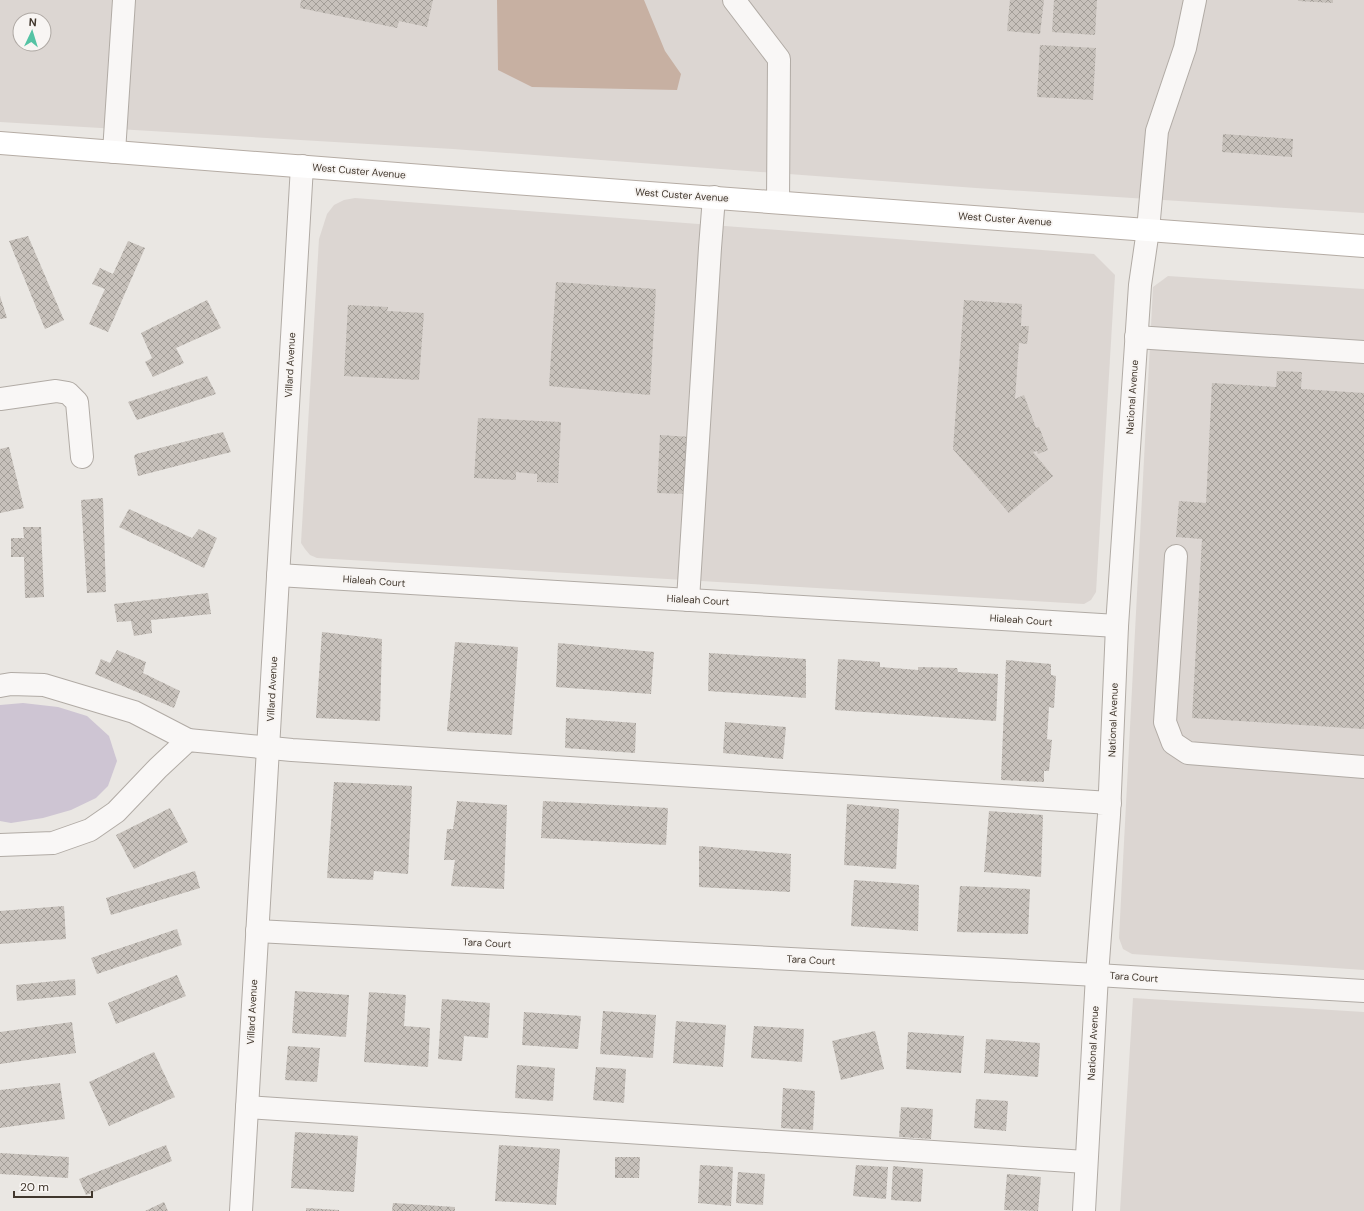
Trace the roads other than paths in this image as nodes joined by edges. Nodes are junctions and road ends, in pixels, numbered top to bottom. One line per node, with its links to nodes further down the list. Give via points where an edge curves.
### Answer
1 (124, 0): 5 (street)
2 (734, 0): 8 (street, via 779,60)
3 (1195, 0): 9 (street, National Avenue, via 1185,48 1157,130)
4 (0, 143): 5 (main road, West Custer Avenue)
5 (114, 152): 6 (main road, West Custer Avenue)
6 (302, 166): 7 (main road, West Custer Avenue); 16 (street, Villard Avenue)
7 (714, 198): 8 (main road, West Custer Avenue); 17 (street)
8 (778, 202): 9 (main road, West Custer Avenue)
9 (1148, 230): 10 (main road, West Custer Avenue); 11 (street, National Avenue)
10 (1364, 246)
11 (1136, 337): 12 (street); 18 (street, National Avenue)
12 (1364, 352)
13 (0, 400): 14 (street, via 56,391 68,393 77,402)
14 (82, 457)
15 (1176, 556): 22 (street, via 1165,722 1173,743 1188,753)
16 (278, 575): 17 (street, Hialeah Court); 21 (street, Villard Avenue)
17 (688, 600): 18 (street, Hialeah Court)
18 (1117, 626): 23 (street, National Avenue)
19 (0, 686): 20 (street, via 44,685 134,712)
20 (188, 740): 21 (street); 24 (street, via 116,812 90,830 53,843)
21 (268, 748): 23 (street); 25 (street, Villard Avenue)
22 (1364, 767)
23 (1110, 803): 26 (street, National Avenue)
24 (0, 845)
25 (257, 931): 26 (street, Tara Court); 28 (street, Villard Avenue)
26 (1097, 975): 27 (street, Tara Court); 29 (street, National Avenue)
27 (1364, 991)
28 (247, 1107): 29 (street); 30 (street, Villard Avenue)
29 (1086, 1162): 31 (street, National Avenue)
30 (241, 1211)
31 (1084, 1211)

